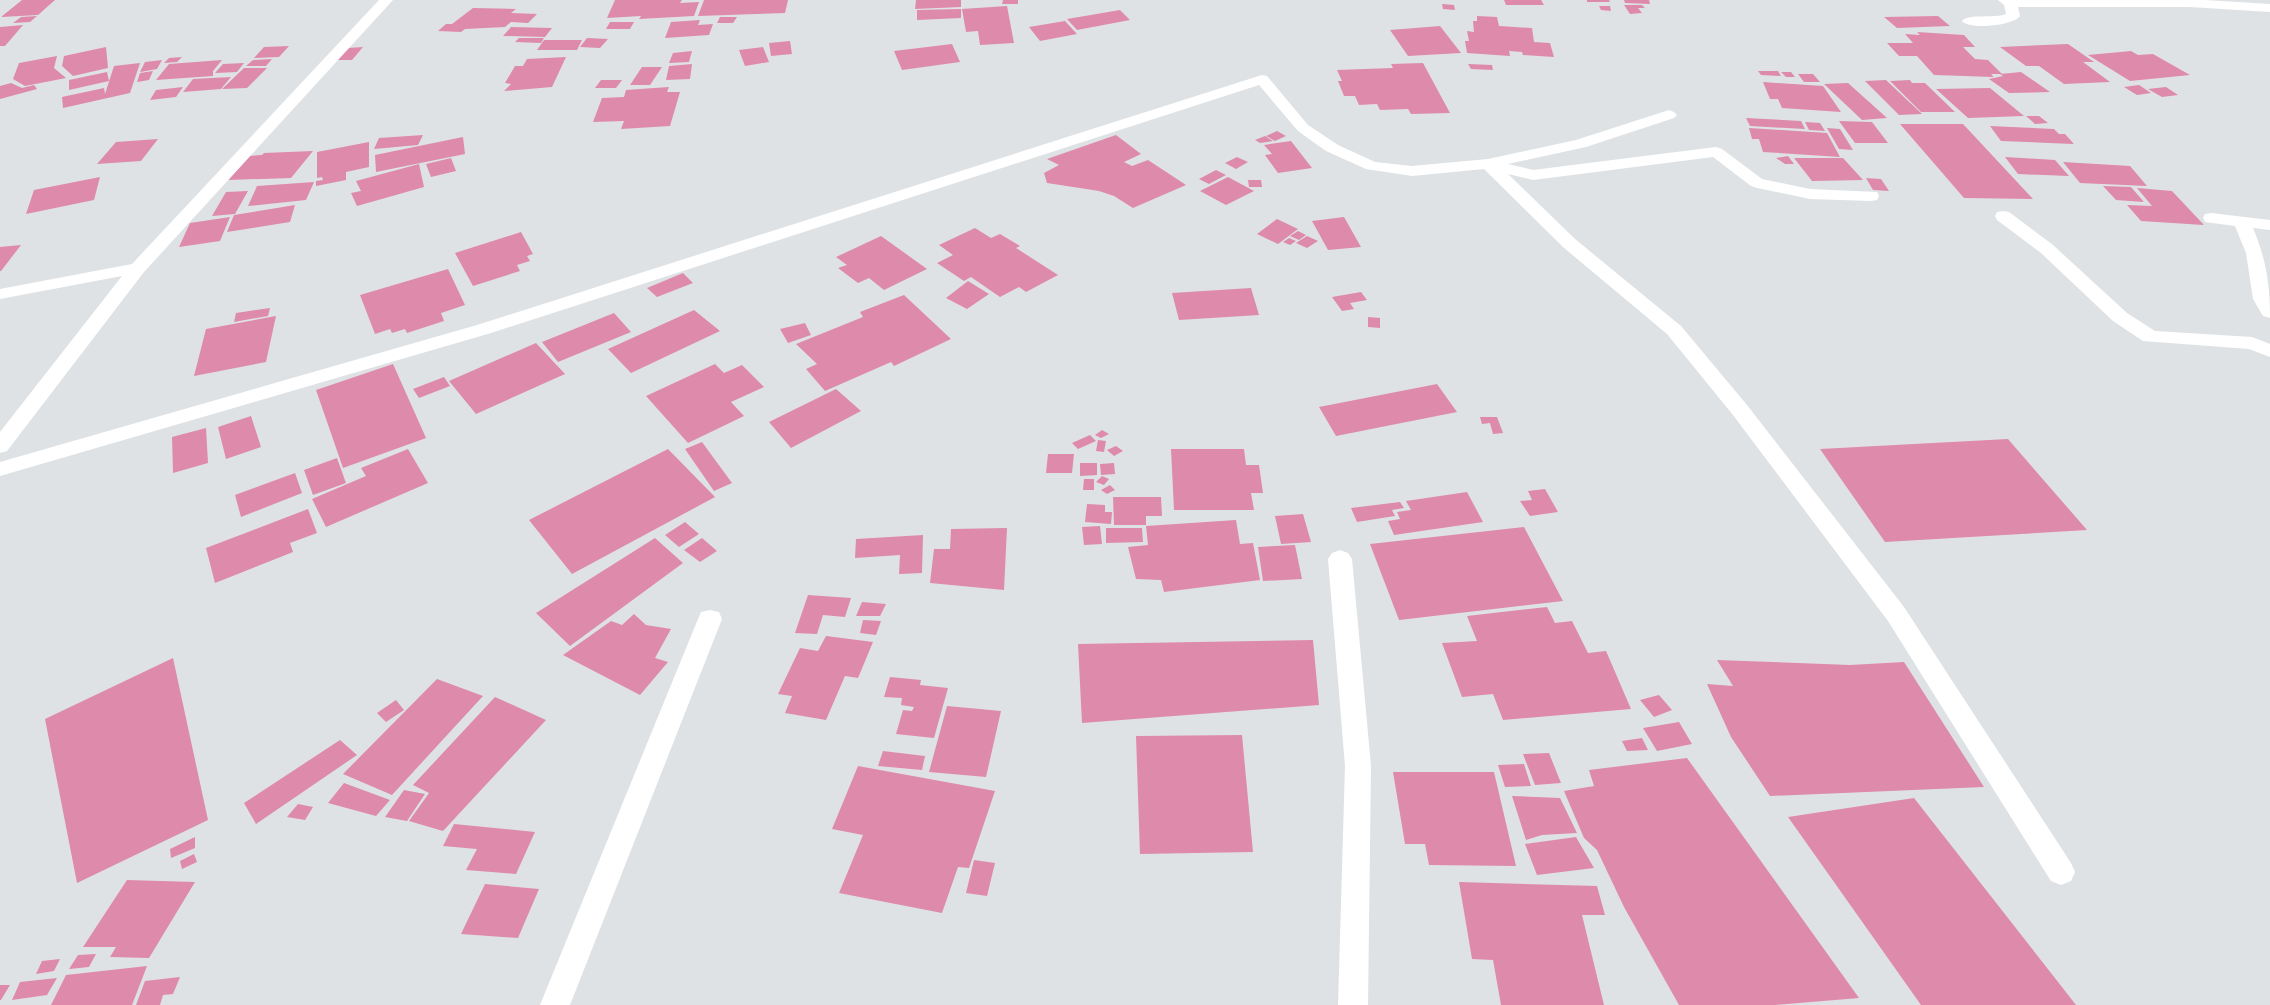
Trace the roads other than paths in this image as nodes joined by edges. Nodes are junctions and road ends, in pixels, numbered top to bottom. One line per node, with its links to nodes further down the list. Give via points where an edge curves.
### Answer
1 (386, 0): 12 (street)
2 (2007, 2): 3 (street, via 2190,3); 4 (street, via 2013,16 2001,21)
3 (2270, 8)
4 (1969, 21)
5 (1669, 116): 6 (street, via 1580,144)
6 (1488, 164): 7 (street, via 1533,175 1716,152 1758,183 1810,194); 17 (street, via 1412,171 1372,166 1332,148 1303,128 1262,79 484,329); 20 (street, via 1568,243 1674,330 1740,410 1896,614)
7 (1871, 196)
8 (2003, 216): 15 (street, via 2047,249 2120,317 2150,338 2252,344)
9 (2212, 218): 10 (street)
10 (2242, 222): 11 (street); 14 (street, via 2254,253 2262,299)
11 (2270, 225)
12 (138, 268): 13 (street); 16 (street)
13 (0, 294)
14 (2270, 312)
15 (2270, 350)
16 (0, 446)
17 (0, 469)
18 (1340, 559): 22 (street, via 1358,766)
19 (710, 619): 21 (street)
20 (2061, 872)
21 (555, 1005)
22 (1353, 1005)

